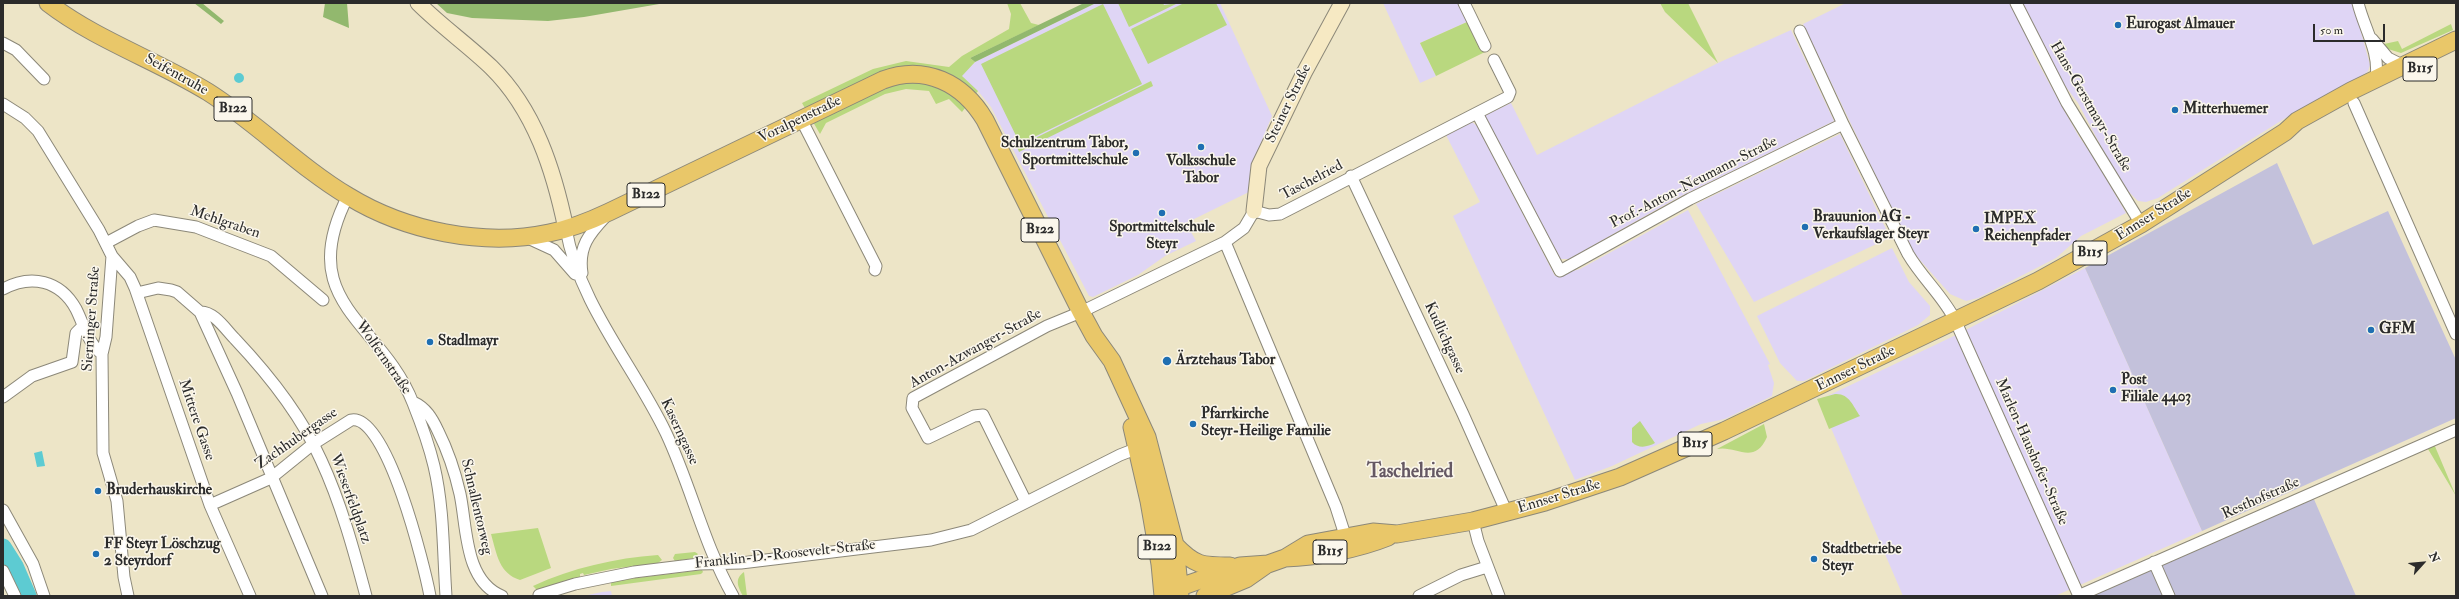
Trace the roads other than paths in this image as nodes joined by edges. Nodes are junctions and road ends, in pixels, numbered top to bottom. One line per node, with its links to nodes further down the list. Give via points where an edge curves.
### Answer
1 (48, 3): 24 (main road, Seifentruhe / B122, via 84,26 208,92)
2 (418, 3): 29 (main road, via 492,68 516,98 549,162)
3 (1342, 3): 25 (main road, Steiner Straße, via 1304,73 1259,166)
4 (1464, 3): 11 (street)
5 (2016, 3): 28 (street, Hans-Gerstmayr-Straße, via 2067,103)
6 (2358, 3): 8 (street)
7 (1800, 31): 21 (street)
8 (2371, 37): 14 (street, via 2388,58); 15 (street)
9 (2456, 40): 14 (main road, Ennser Straße / B115)
10 (3, 43): 16 (street, via 16,50)
11 (1485, 46)
12 (2456, 52): 17 (main road, Ennser Straße / B115)
13 (1494, 60): 19 (street, Taschelried, via 1510,95)
14 (2402, 65): 15 (main road, Ennser Straße / B115)
15 (2376, 78): 22 (main road, Ennser Straße / B115, via 2297,121)
16 (44, 79)
17 (2354, 103): 22 (main road, Ennser Straße / B115, via 2301,129); 43 (street)
18 (5, 108): 32 (street, Sierninger Straße, via 25,118 38,131)
19 (1476, 113): 21 (street, Prof.-Anton-Neumann-Straße, via 1560,271 1690,199); 23 (street, Taschelried)
20 (801, 119): 26 (main road, Voralpenstraße / B122); 34 (street, via 876,266); 40 (main road, Voralpenstraße / B122, via 893,76 927,75 956,86 977,106 985,120)
21 (1843, 124): 41 (street, via 1915,267 1947,304)
22 (2285, 132): 28 (main road, Ennser Straße / B115)
23 (1351, 176): 25 (street, Taschelried, via 1280,214 1269,215); 54 (street, Kudlichgasse)
24 (348, 196): 27 (main road, Seifentruhe / B122); 47 (street, Wolfernstraße, via 336,223 332,240 334,280 360,327 399,375)
25 (1254, 211): 31 (street, via 1244,228)
26 (609, 212): 29 (main road, Voralpenstraße / B122); 35 (street, Kaserngasse, via 582,247)
27 (399, 219): 30 (main road, Voralpenstraße / B122, via 458,234)
28 (2141, 224): 41 (main road, Ennser Straße / B115, via 2061,269)
29 (566, 229): 30 (main road, Voralpenstraße / B122); 35 (street, Kaserngasse, via 574,260)
30 (524, 237): 35 (street, Kaserngasse, via 554,250)
31 (1225, 242): 40 (street); 58 (street, via 1340,516)
32 (106, 243): 33 (street, Sierninger Straße); 38 (street, Mehlgraben, via 154,220 196,227 271,256)
33 (112, 256): 37 (street, Mittere Gasse, via 130,277); 45 (street, Sierninger Straße, via 106,337)
34 (875, 270)
35 (585, 287): 62 (street, Kaserngasse, via 666,433)
36 (3, 289): 42 (street, via 28,280 48,282 70,300)
37 (136, 290): 39 (street, Wieserfeldplatz, via 158,288 177,292); 53 (street, Mittere Gasse)
38 (323, 300)
39 (200, 312): 49 (street, Wieserfeldplatz, via 212,316 262,369 286,399); 51 (street, Wieserfeldplatz, via 237,393)
40 (1082, 312): 44 (main road, B122); 52 (street, Anton-Azwanger-Straße, via 1052,324 926,390 913,398 911,403 928,438 982,414)
41 (1955, 320): 54 (main road, Ennser Straße / B115, via 1724,432 1590,488); 82 (street, Marlen-Haushofer-Straße)
42 (84, 326): 45 (street, via 92,344); 46 (street, via 76,333 72,362 37,373)
43 (2456, 334)
44 (1094, 336): 50 (main road, B122, via 1103,366 1124,407); 59 (main road, B122, via 1112,361 1147,437)
45 (102, 354): 71 (street, Sierninger Straße, via 103,453 117,501)
46 (3, 397)
47 (413, 402): 76 (street, Wolfernstraße, via 434,466 440,508); 77 (street, Schnallentorweg, via 429,414 444,443 460,494 470,554 486,583)
48 (2456, 430): 61 (street, Resthofstraße)
49 (313, 444): 51 (street, Zachhubergasse); 74 (street, Wieserfeldplatz, via 331,482); 75 (street, Zachhubergasse, via 351,420 359,421 368,429 384,452 406,503)
50 (1138, 448): 52 (street, Franklin-D.-Roosevelt-Straße); 67 (main road, B122, via 1160,564)
51 (271, 478): 53 (street, Zachhubergasse); 73 (street, Wieserfeldplatz)
52 (1026, 502): 62 (street, Franklin-D.-Roosevelt-Straße, via 971,530 931,540)
53 (210, 505): 72 (street, Mittere Gasse)
54 (1507, 513): 56 (main road, Ennser Straße / B115)
55 (4, 514): 70 (street, via 33,564)
56 (1473, 521): 57 (main road, Ennser Straße / B115); 65 (street)
57 (1396, 534): 58 (main road, Ennser Straße / B115, via 1373,532); 60 (main road, Ennser Straße / B115, via 1374,543 1307,558)
58 (1345, 535): 60 (main road, Ennser Straße / B115, via 1308,544)
59 (1175, 545): 64 (main road, via 1187,558 1198,564); 67 (main road, B122)
60 (1285, 558): 63 (main road, Ennser Straße / B115)
61 (2154, 562): 82 (street, Resthofstraße); 83 (street)
62 (717, 564): 68 (street, Franklin-D.-Roosevelt-Straße, via 617,575); 78 (street, Kaserngasse)
63 (1268, 564): 64 (main road, Ennser Straße / B115); 79 (main road, Ennser Straße / B115, via 1246,579)
64 (1240, 566): 67 (main road, Ennser Straße / B115)
65 (1487, 567): 80 (street, via 1461,575); 81 (street)
66 (3, 571): 69 (street)
67 (1172, 594)
68 (539, 595)
69 (15, 596)
70 (44, 596)
71 (128, 596)
72 (250, 596)
73 (322, 596)
74 (366, 596)
75 (430, 596)
76 (446, 596)
77 (502, 596)
78 (734, 596)
79 (1205, 596)
80 (1419, 596)
81 (1500, 596)
82 (2078, 596)
83 (2169, 596)

